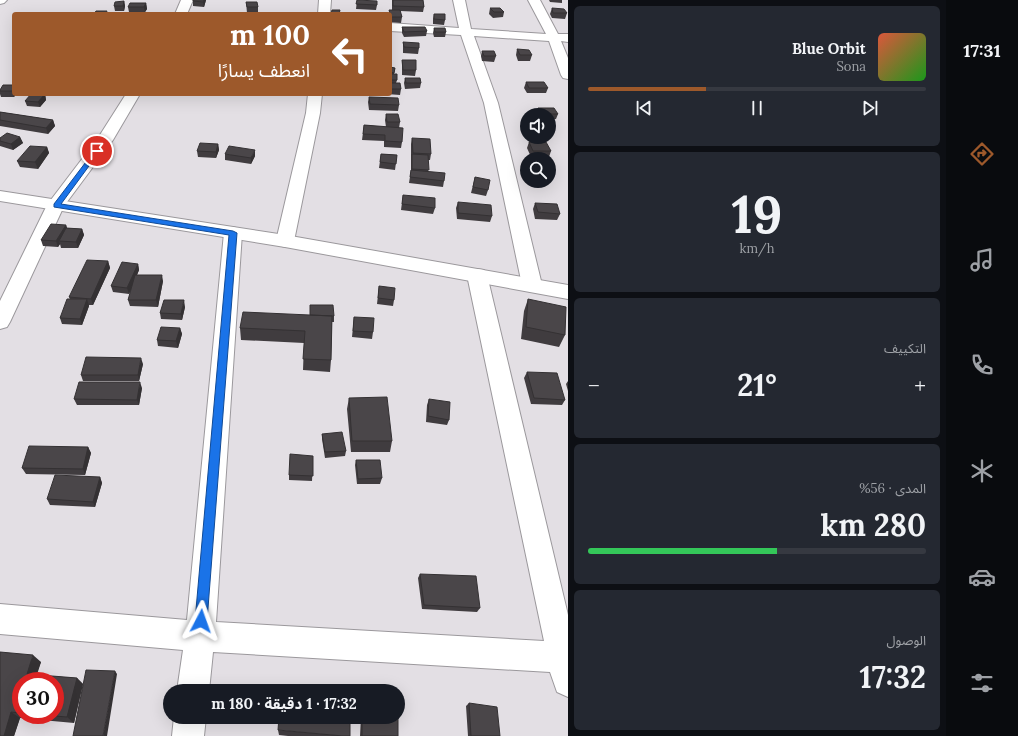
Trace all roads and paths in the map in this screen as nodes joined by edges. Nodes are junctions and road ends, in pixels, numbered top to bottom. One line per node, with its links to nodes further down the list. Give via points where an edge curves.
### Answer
1 (187, 0): 5 (street)
2 (325, 0): 6 (street)
3 (459, 0): 8 (street)
4 (534, 0): 9 (street)
5 (182, 12)
6 (324, 12)
7 (392, 27): 8 (street)
8 (466, 32): 9 (street); 19 (street, via 491,103)
9 (554, 38): 10 (street); 11 (street)
10 (568, 38)
11 (568, 75)
12 (132, 96): 15 (street, via 105,140)
13 (315, 96): 17 (street)
14 (0, 196): 15 (street)
15 (56, 205): 16 (street); 21 (street)
16 (233, 233): 17 (street); 23 (street)
17 (285, 241): 18 (street)
18 (477, 275): 19 (street); 24 (street)
19 (532, 285): 20 (street)
20 (568, 292)
21 (0, 322)
22 (0, 619): 23 (street)
23 (200, 636): 24 (street); 25 (street)
24 (565, 669)
25 (194, 684)
26 (189, 724): 27 (street)
27 (188, 736)

